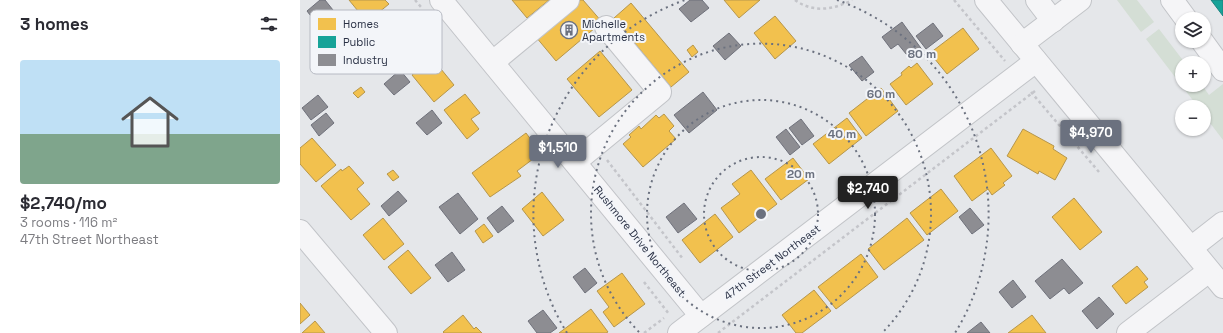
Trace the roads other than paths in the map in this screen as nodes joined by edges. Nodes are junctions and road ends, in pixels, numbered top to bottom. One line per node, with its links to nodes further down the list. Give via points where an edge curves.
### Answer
1 (441, 0): 12 (street, Rushmore Drive Northeast)
2 (568, 0): 12 (street)
3 (986, 0): 11 (street)
4 (1037, 0): 8 (street)
5 (1080, 0): 8 (street, 47th Street Northeast)
6 (1172, 0): 7 (street)
7 (1181, 12)
8 (1053, 21): 11 (street, 47th Street Northeast)
9 (606, 27): 14 (street, via 660,92)
10 (1207, 48): 13 (street)
11 (1029, 52): 17 (street); 19 (street, 47th Street Northeast)
12 (492, 62): 14 (street, Rushmore Drive Northeast)
13 (1223, 70)
14 (575, 162): 19 (street, Rushmore Drive Northeast)
15 (1223, 223): 17 (street)
16 (300, 231): 20 (street)
17 (1191, 248): 18 (street)
18 (1216, 278): 22 (street)
19 (701, 316): 21 (street, 47th Street Northeast)
20 (386, 333)
21 (679, 333)
22 (1128, 333)

